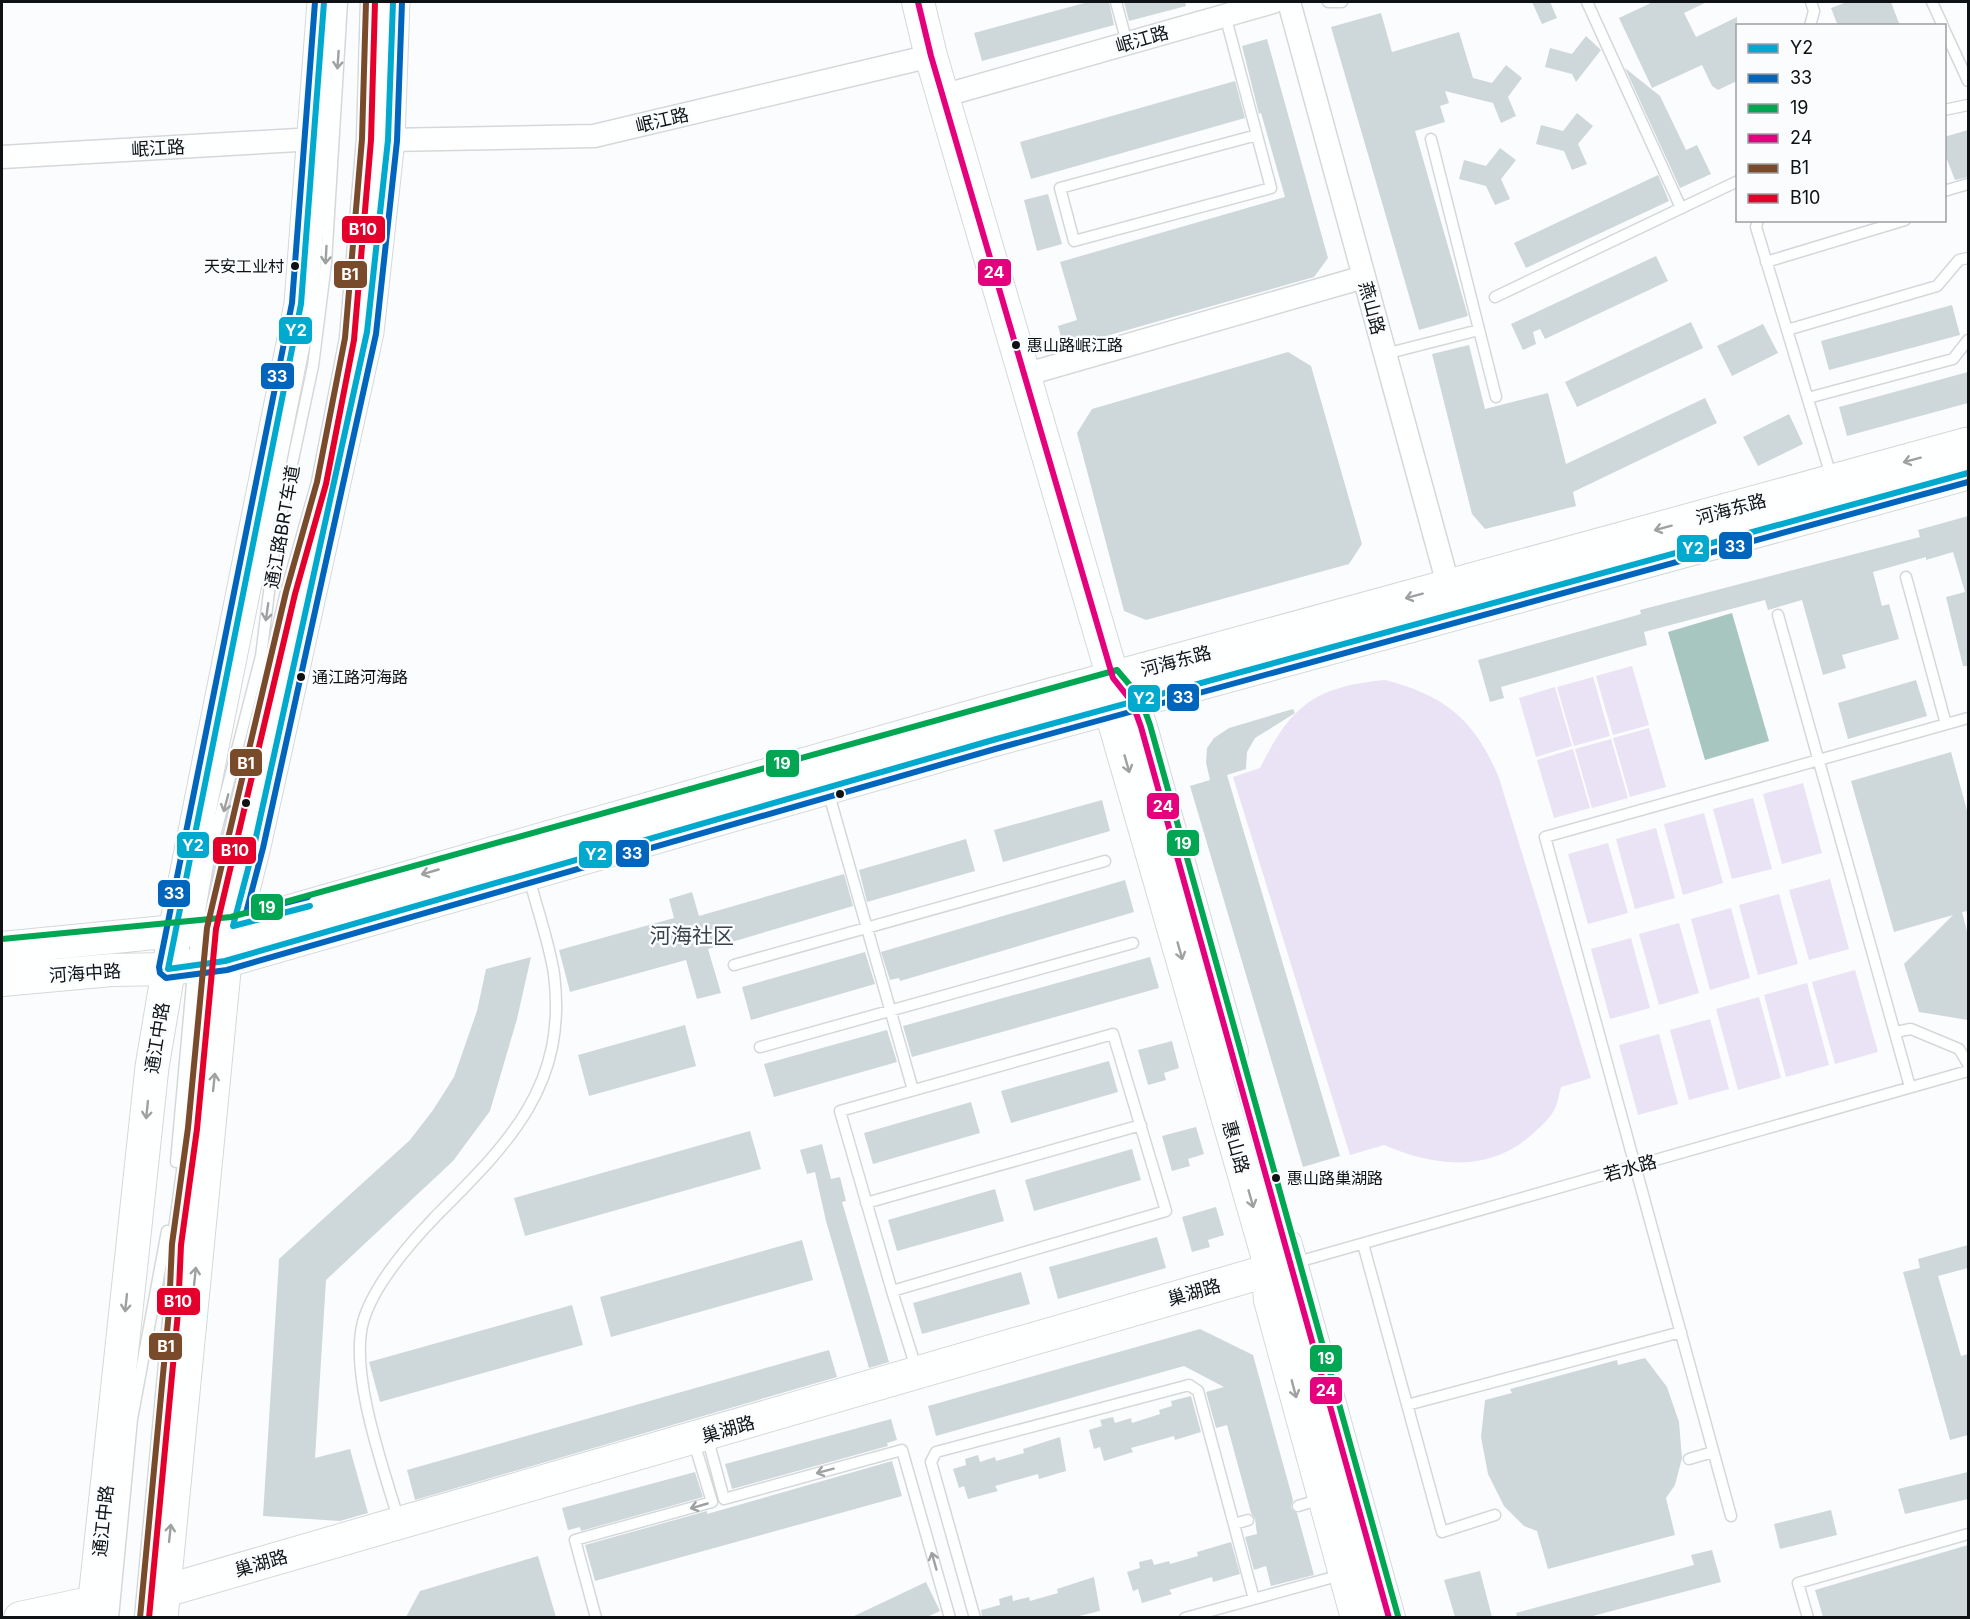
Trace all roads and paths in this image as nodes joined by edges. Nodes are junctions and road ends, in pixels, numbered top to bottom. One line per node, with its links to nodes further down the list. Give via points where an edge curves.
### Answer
1 (324, 2): 27 (main road, 通江中路)
2 (342, 2): 52 (lane, 通江路BRT车道, one-way to 52, via 326,263 313,366)
3 (366, 2): 22 (lane, 通江路BRT车道)
4 (384, 2): 22 (lane)
5 (393, 2): 29 (main road, 通江中路)
6 (918, 2): 20 (street, 惠山路)
7 (1116, 2): 19 (lane)
8 (1273, 2): 15 (street, 岷江路)
9 (1289, 2): 39 (street, 燕山路)
10 (1328, 2): 11 (lane)
11 (1342, 2)
12 (1587, 2): 34 (lane)
13 (1811, 2): 16 (lane, via 1814,11)
14 (1932, 2): 17 (lane)
15 (1225, 15): 19 (street, 岷江路); 26 (lane)
16 (1811, 24)
17 (1943, 24)
18 (1946, 32): 21 (lane)
19 (1128, 43): 23 (street, 岷江路)
20 (931, 56): 23 (street, 惠山路); 29 (street, 岷江路, via 594,136)
21 (1968, 81)
22 (364, 85): 63 (lane, 通江路BRT车道, via 345,338 317,482)
23 (942, 96): 45 (street, 惠山路)
24 (1968, 105): 25 (lane)
25 (1946, 110)
26 (1257, 135): 26 (lane, via 1271,188 1074,241 1060,188)
27 (315, 139): 30 (street, 岷江路); 49 (main road, 通江中路, via 301,304)
28 (1431, 139): 41 (lane)
29 (388, 140): 63 (main road, 通江中路, via 367,332 254,846)
30 (2, 157)
31 (1736, 181): 34 (lane)
32 (1968, 184): 33 (lane)
33 (1946, 190)
34 (1681, 208): 40 (lane)
35 (1757, 222): 38 (lane)
36 (1898, 222): 38 (lane)
37 (1968, 258): 42 (lane, via 1959,260 1937,286)
38 (1766, 262): 42 (lane)
39 (1364, 278): 44 (street, 燕山路); 45 (street)
40 (1496, 297)
41 (1479, 330): 44 (lane); 46 (lane)
42 (1787, 330): 47 (lane)
43 (1968, 340): 47 (lane, via 1953,359)
44 (1385, 354): 54 (street, 燕山路)
45 (1024, 375): 56 (street, 惠山路)
46 (1496, 397)
47 (1808, 398): 51 (lane)
48 (1968, 444): 51 (main road, 河海东路, one-way to 51)
49 (273, 447): 52 (lane); 63 (main road, 通江中路)
50 (1968, 473): 54 (main road, 河海东路)
51 (1833, 481): 54 (main road, 河海东路, one-way to 54)
52 (282, 516): 63 (lane, 通江路BRT车道, one-way to 63, via 261,656 209,860)
53 (1906, 577): 58 (lane)
54 (1452, 600): 56 (main road, 河海东路)
55 (1778, 615): 59 (lane)
56 (1118, 696): 60 (main road, 河海东路); 63 (main road, 河海东路, one-way to 63); 81 (street, 惠山路, via 1268,1255)
57 (1968, 718): 58 (lane)
58 (1946, 724): 59 (lane)
59 (1819, 760): 71 (lane); 78 (lane, via 1545,837)
60 (827, 788): 62 (main road, 河海东路); 64 (lane)
61 (1106, 861): 64 (lane)
62 (528, 874): 67 (main road, 河海东路); 92 (lane, via 554,974 555,1034 540,1092 499,1154 426,1226 386,1275 363,1323 361,1368 369,1419)
63 (203, 928): 66 (street, 河海中路); 67 (main road); 67 (main road, 通江中路)
64 (867, 928): 68 (lane); 70 (lane)
65 (1132, 943): 70 (lane)
66 (2, 948)
67 (197, 965): 69 (street, 河海中路); 97 (main road, 通江中路, one-way to 67); 98 (main road, 通江中路, one-way to 98, via 152,1067); 100 (lane, via 188,1128 172,1244)
68 (734, 965)
69 (2, 980)
70 (890, 1011): 72 (lane); 76 (lane)
71 (1895, 1032): 73 (lane, via 1911,1029 1959,1049); 75 (lane)
72 (760, 1047)
73 (1968, 1064)
74 (1968, 1071): 75 (lane, 若水路)
75 (1910, 1088): 78 (lane, 若水路)
76 (914, 1090): 77 (lane, via 1113,1034); 79 (lane, via 840,1111)
77 (1141, 1125): 79 (lane); 82 (lane, via 1166,1211)
78 (1637, 1166): 80 (lane, 若水路); 83 (lane)
79 (867, 1203): 82 (lane)
80 (1363, 1244): 81 (lane, 若水路); 85 (lane)
81 (1280, 1267): 84 (street, 巢湖路); 95 (street, 惠山路, one-way to 95, via 1270,1300 1311,1502); 106 (street, 惠山路)
82 (892, 1291): 84 (lane)
83 (1681, 1332): 85 (lane); 87 (lane)
84 (918, 1373): 86 (street, 巢湖路)
85 (1407, 1405): 89 (lane, via 1442,1532)
86 (700, 1437): 92 (street, 巢湖路); 101 (lane, one-way to 101, via 712,1502 574,1540); 102 (lane, one-way to 86, via 902,1450 724,1499)
87 (1713, 1452): 88 (lane); 90 (lane)
88 (1689, 1459)
89 (1496, 1515)
90 (1731, 1516)
91 (1248, 1520): 93 (lane)
92 (400, 1524): 97 (street, 巢湖路)
93 (1234, 1524): 96 (lane); 103 (lane, via 1198,1391 1189,1385 936,1452 931,1462)
94 (1968, 1534): 107 (lane, via 1798,1583)
95 (1345, 1574): 96 (lane); 105 (street, 惠山路)
96 (1254, 1599): 104 (lane)
97 (163, 1604)
98 (100, 1612): 99 (street)
99 (21, 1617)
100 (140, 1617)
101 (596, 1617)
102 (950, 1617)
103 (975, 1617)
104 (1185, 1617)
105 (1357, 1617)
106 (1389, 1617)
107 (1808, 1617)

